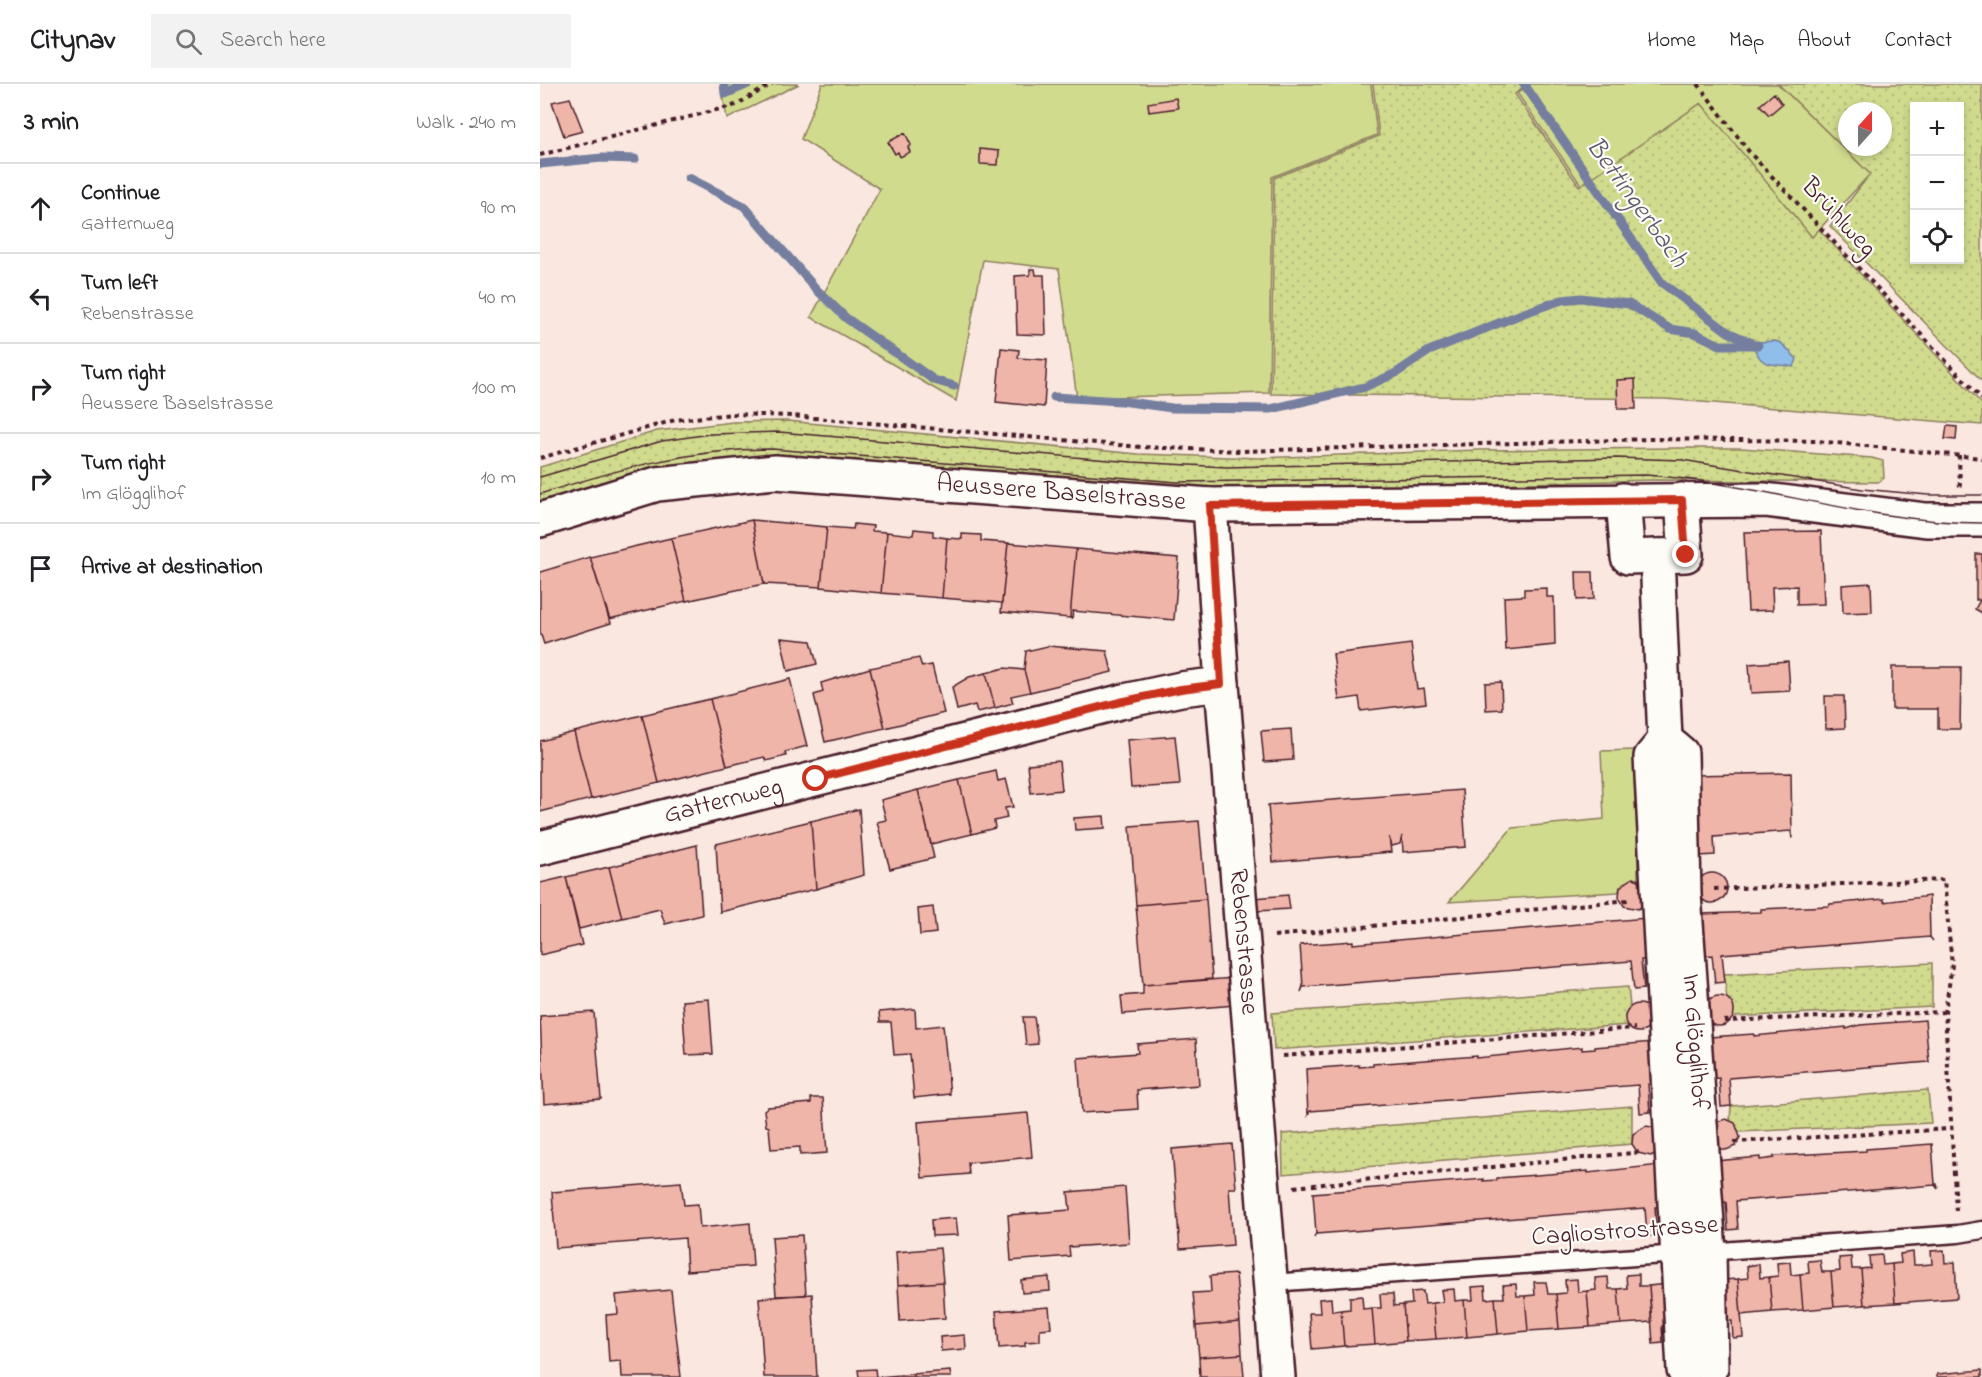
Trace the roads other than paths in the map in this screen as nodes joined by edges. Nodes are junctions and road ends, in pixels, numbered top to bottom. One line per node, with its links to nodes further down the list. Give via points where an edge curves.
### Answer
1 (1623, 500): 2 (street, Aeussere Baselstrasse); 3 (street, Aeussere Baselstrasse); 6 (street, via 1628,557)
2 (1682, 500): 5 (street, Aeussere Baselstrasse, via 1765,500 1926,520); 6 (street, via 1686,555)
3 (1210, 506): 4 (street, Aeussere Baselstrasse, via 776,472 657,484); 7 (street, Rebenstrasse)
4 (540, 520)
5 (1982, 520)
6 (1657, 556): 10 (street, Im Glögglihof, via 1665,740 1681,753 1669,860)
7 (1221, 684): 8 (street, Gatternweg, via 1120,702); 11 (street, Rebenstrasse)
8 (540, 848)
9 (1982, 1230): 10 (lane, Cagliostrostrasse)
10 (1694, 1253): 11 (lane, Cagliostrostrasse); 12 (street, Im Glögglihof)
11 (1271, 1283): 13 (street, Rebenstrasse)
12 (1698, 1366)
13 (1278, 1377)

